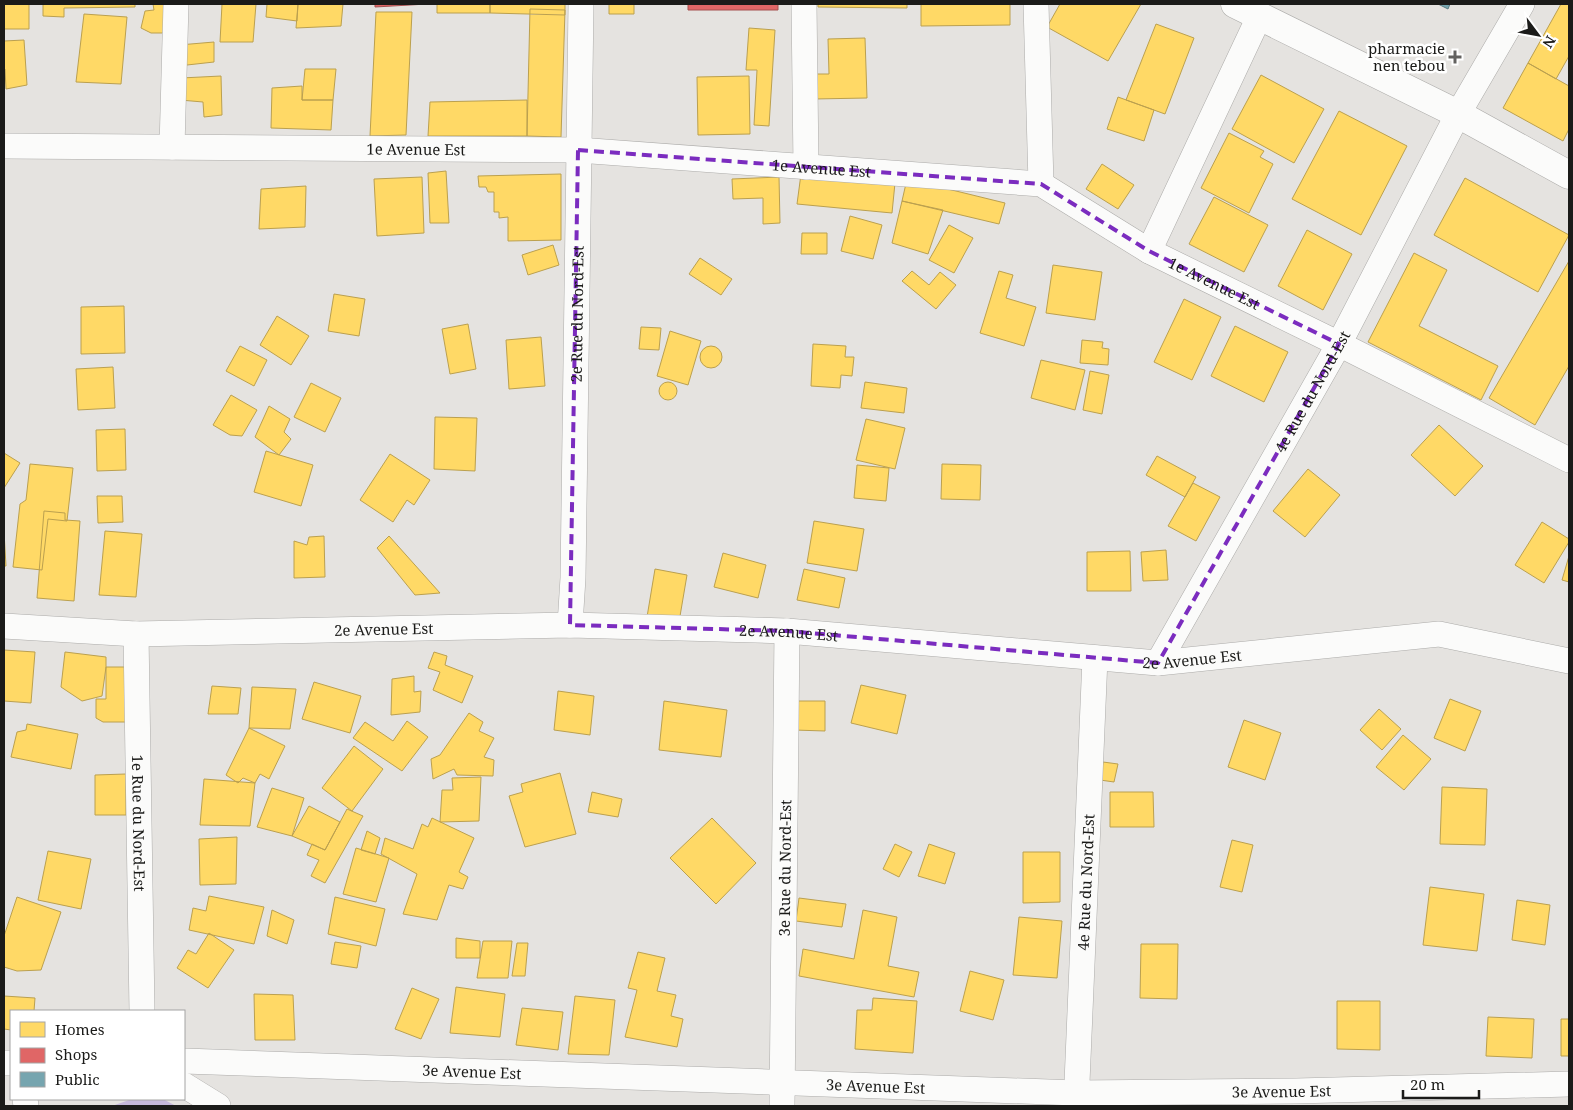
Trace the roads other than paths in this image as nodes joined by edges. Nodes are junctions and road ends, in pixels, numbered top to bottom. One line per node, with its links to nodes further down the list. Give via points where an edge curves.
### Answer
1 (176, 4): 10 (street)
2 (581, 4): 11 (street, 2e Rue du Nord-Est)
3 (804, 4): 12 (street)
4 (1036, 4): 14 (street)
5 (1235, 4): 7 (highway)
6 (1522, 4): 8 (street, 4e Rue du Nord-Est)
7 (1259, 16): 8 (highway); 15 (street)
8 (1458, 114): 13 (highway); 16 (street, 4e Rue du Nord-Est)
9 (4, 146): 10 (street, 1e Avenue Est)
10 (172, 147): 11 (street, 1e Avenue Est)
11 (578, 150): 12 (street, 1e Avenue Est); 18 (street, 2e Rue du Nord-Est)
12 (806, 166): 14 (street, 1e Avenue Est)
13 (1569, 175)
14 (1040, 184): 15 (street, 1e Avenue Est)
15 (1150, 251): 16 (street, 1e Avenue Est)
16 (1339, 344): 17 (street, 1e Avenue Est); 24 (street, 4e Rue du Nord-Est)
17 (1569, 460)
18 (570, 625): 20 (street, 2e Avenue Est); 21 (street, 2e Avenue Est)
19 (4, 626): 21 (street, 2e Avenue Est)
20 (787, 631): 22 (street, 2e Avenue Est); 29 (street, 3e Rue du Nord-Est)
21 (136, 634): 25 (street, 1e Rue du Nord-Est)
22 (1095, 658): 24 (street, 2e Avenue Est); 30 (street, 4e Rue du Nord-Est)
23 (1569, 661): 24 (street, 2e Avenue Est, via 1439,634)
24 (1158, 663)
25 (142, 1010)
26 (185, 1061): 29 (street, 3e Avenue Est)
27 (1569, 1084): 30 (street, 3e Avenue Est)
28 (185, 1086): 31 (street)
29 (782, 1094): 30 (street, 3e Avenue Est)
30 (1076, 1099)
31 (218, 1106)

